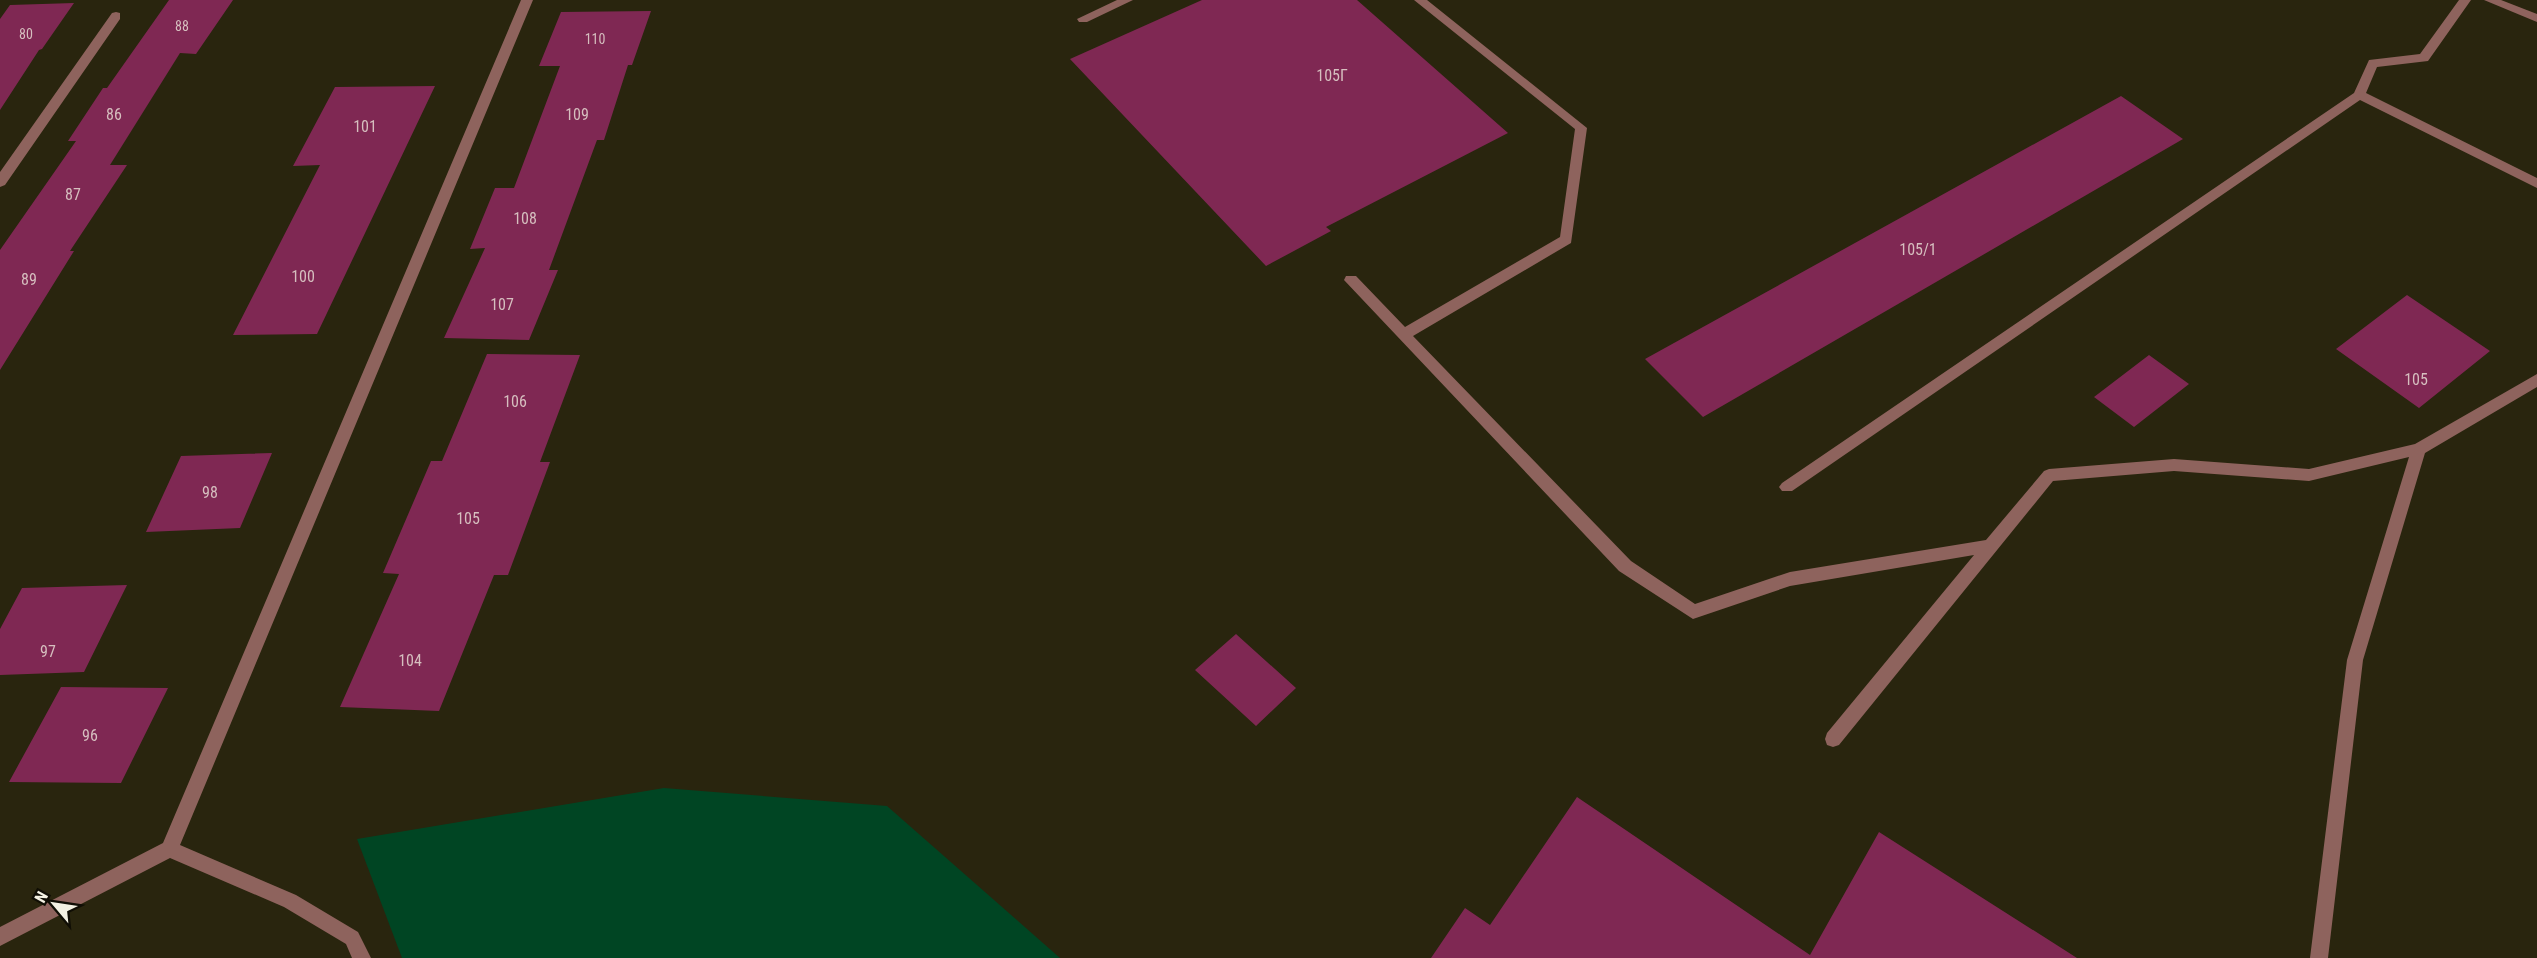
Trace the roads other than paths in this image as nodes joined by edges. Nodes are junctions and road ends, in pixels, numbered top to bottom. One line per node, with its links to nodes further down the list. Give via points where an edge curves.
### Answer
1 (527, 0): 19 (street)
2 (1127, 0): 8 (street)
3 (1420, 0): 13 (street, via 1581,128 1566,240)
4 (2465, 0): 9 (street, via 2424,58 2373,63)
5 (2490, 0): 7 (street)
6 (116, 16): 10 (street)
7 (2537, 18)
8 (1083, 19)
9 (2359, 95): 11 (street); 16 (street)
10 (0, 182)
11 (2537, 183)
12 (1351, 280): 13 (street)
13 (1403, 335): 17 (street, via 1625,566 1693,612 1790,579)
14 (2537, 380): 15 (street)
15 (2419, 449): 17 (street, via 2309,475 2174,465 2049,475); 22 (street, via 2355,660)
16 (1787, 486)
17 (1991, 546): 18 (street)
18 (1833, 739)
19 (169, 849): 20 (street); 21 (street, via 290,901 352,938)
20 (0, 937)
21 (362, 958)
22 (2319, 958)

